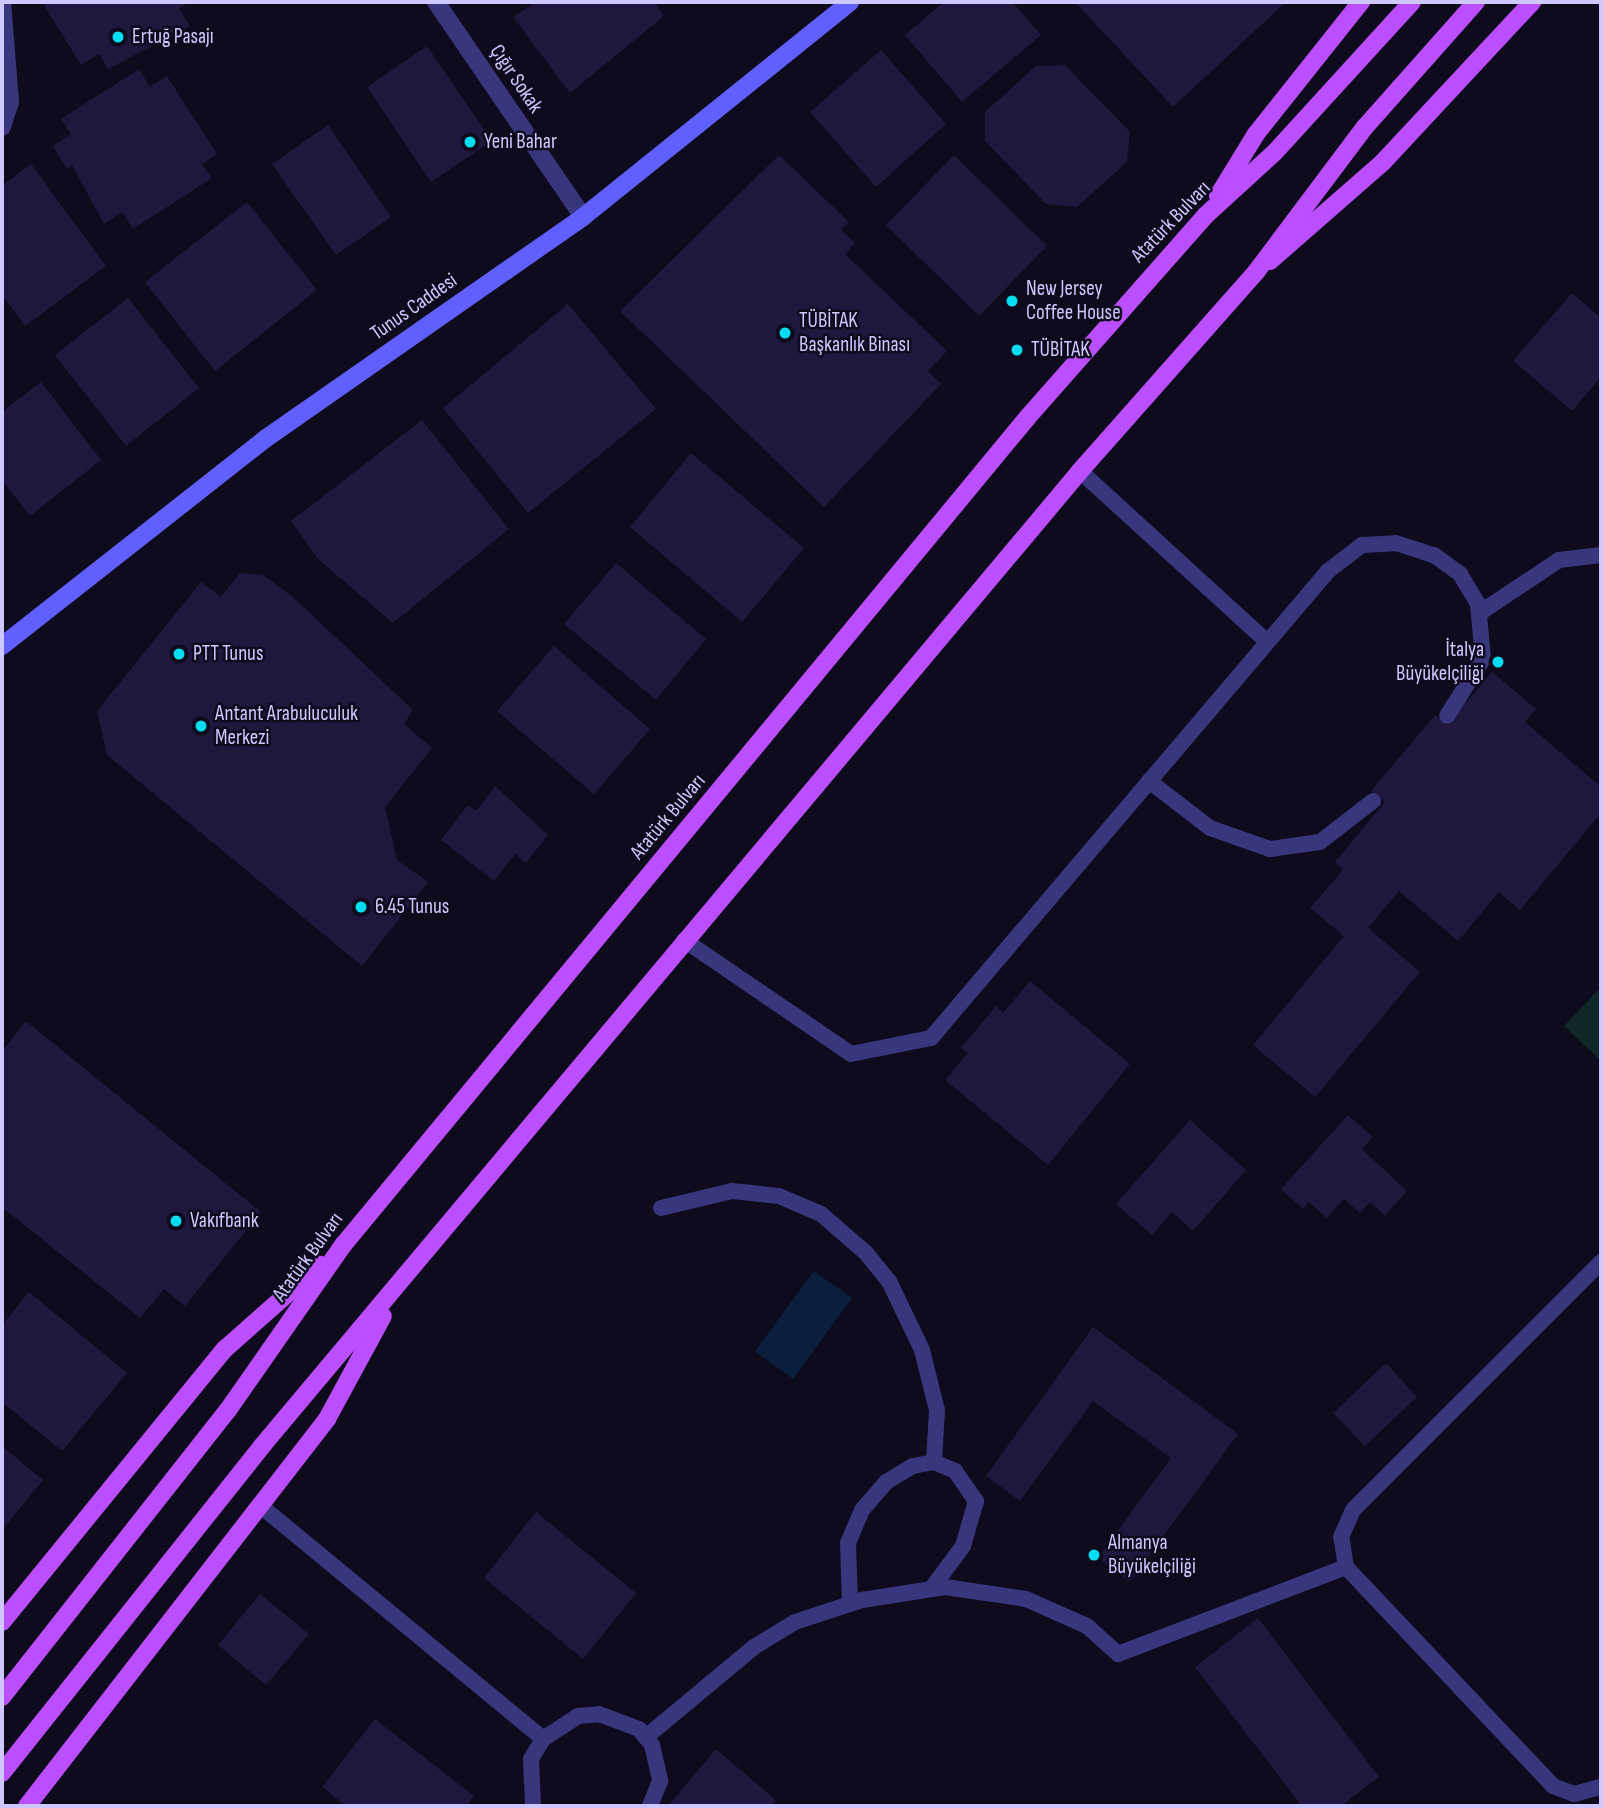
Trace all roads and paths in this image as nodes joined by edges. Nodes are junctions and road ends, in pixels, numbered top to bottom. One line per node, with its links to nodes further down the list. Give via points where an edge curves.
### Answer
1 (2, 2): 8 (street, via 10,102)
2 (436, 2): 10 (street, Çığır Sokak)
3 (850, 2): 10 (street, Tunus Caddesi)
4 (1361, 2): 9 (main road, via 1256,134)
5 (1412, 2): 9 (main road, Atatürk Bulvarı, via 1275,152)
6 (1476, 2): 11 (main road, via 1365,127)
7 (1532, 2): 11 (main road, via 1328,216)
8 (2, 127)
9 (1206, 215): 22 (main road, Atatürk Bulvarı, via 1027,418)
10 (583, 216): 16 (street, Tunus Caddesi, via 265,439)
11 (1256, 272): 12 (main road)
12 (1080, 471): 15 (lane); 20 (main road)
13 (1601, 555): 14 (lane, via 1559,560)
14 (1480, 612): 15 (lane, via 1448,563 1419,548 1374,542 1339,560); 17 (lane, via 1483,659)
15 (1268, 642): 18 (lane)
16 (2, 646)
17 (1447, 716)
18 (1149, 781): 19 (lane, via 1210,828 1270,849 1320,842); 20 (lane, via 931,1038 851,1054)
19 (1373, 801)
20 (684, 940): 24 (main road)
21 (661, 1208): 25 (lane, via 732,1191 779,1196 821,1214 866,1253 889,1281 922,1350 937,1410)
22 (344, 1244): 30 (main road, via 225,1349); 31 (main road, Atatürk Bulvarı, via 228,1410)
23 (1601, 1262): 27 (lane, via 1353,1510 1341,1537)
24 (400, 1286): 26 (main road, via 327,1419); 34 (main road, via 262,1446)
25 (934, 1462): 28 (lane, via 956,1471 976,1501 963,1546); 29 (lane, via 913,1466 886,1482 862,1510 848,1543)
26 (262, 1507): 33 (lane); 36 (main road)
27 (1346, 1567): 28 (lane, via 1118,1654 1056,1610 995,1594); 35 (lane, via 1553,1786 1574,1794)
28 (932, 1588): 29 (lane)
29 (850, 1604): 32 (lane, via 795,1622 754,1647)
30 (2, 1622)
31 (2, 1697)
32 (646, 1737): 33 (lane, via 620,1718 599,1714 578,1716); 38 (lane, via 660,1781)
33 (543, 1739): 37 (lane, via 529,1771)
34 (2, 1773)
35 (1601, 1787)
36 (27, 1806)
37 (533, 1806)
38 (650, 1806)

